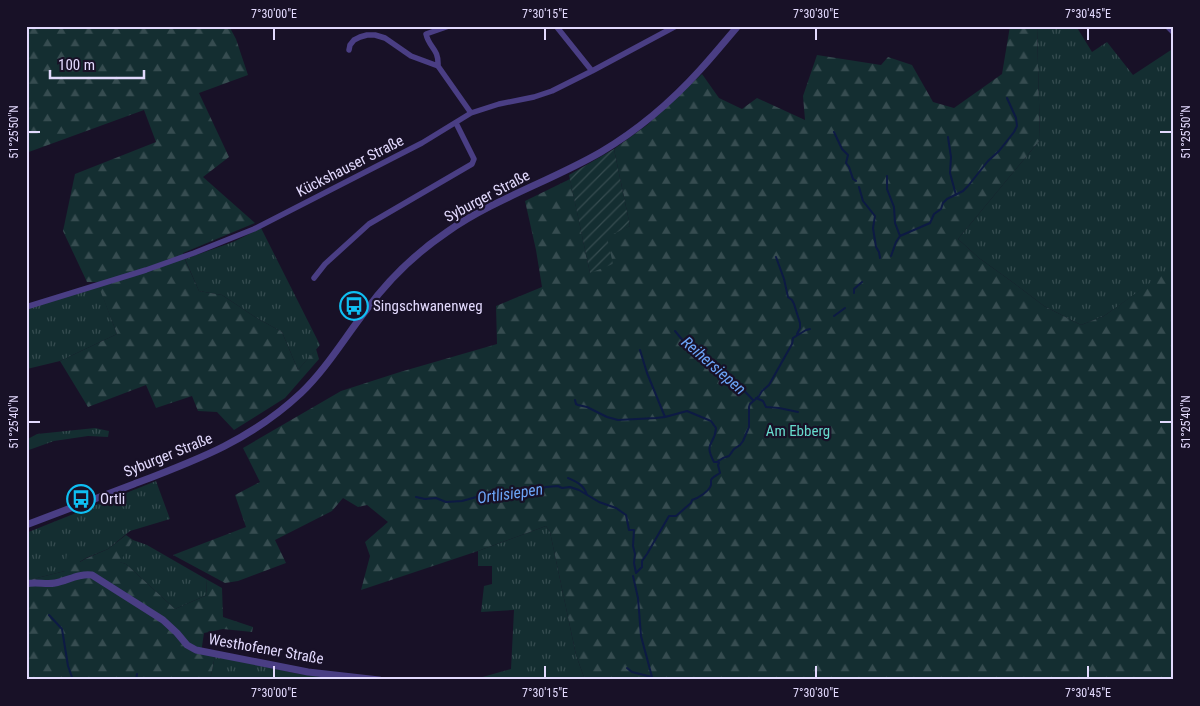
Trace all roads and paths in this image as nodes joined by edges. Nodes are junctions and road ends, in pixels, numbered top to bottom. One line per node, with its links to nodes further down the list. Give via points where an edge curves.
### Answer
1 (449, 26): 8 (street, via 426,34 436,50)
2 (556, 26): 9 (street)
3 (676, 26): 9 (street, Kückshauser Straße)
4 (738, 26): 14 (street, Syburger Straße, via 687,84 624,137 575,166 481,211 422,251 380,292 302,392 271,418 206,455)
5 (1167, 26): 6 (street)
6 (1174, 33)
7 (349, 50): 8 (street, via 354,40 375,35 411,56)
8 (438, 66): 10 (street)
9 (592, 71): 10 (street, Kückshauser Straße, via 543,94)
10 (471, 113): 11 (street, Kückshauser Straße)
11 (456, 123): 12 (street, via 474,162 369,224); 13 (street, Kückshauser Straße, via 254,229 146,270)
12 (314, 278)
13 (26, 307)
14 (26, 525)
15 (26, 584): 16 (street, Westhofener Straße, via 52,584 92,574 163,620 196,650 308,672)
16 (378, 680)

